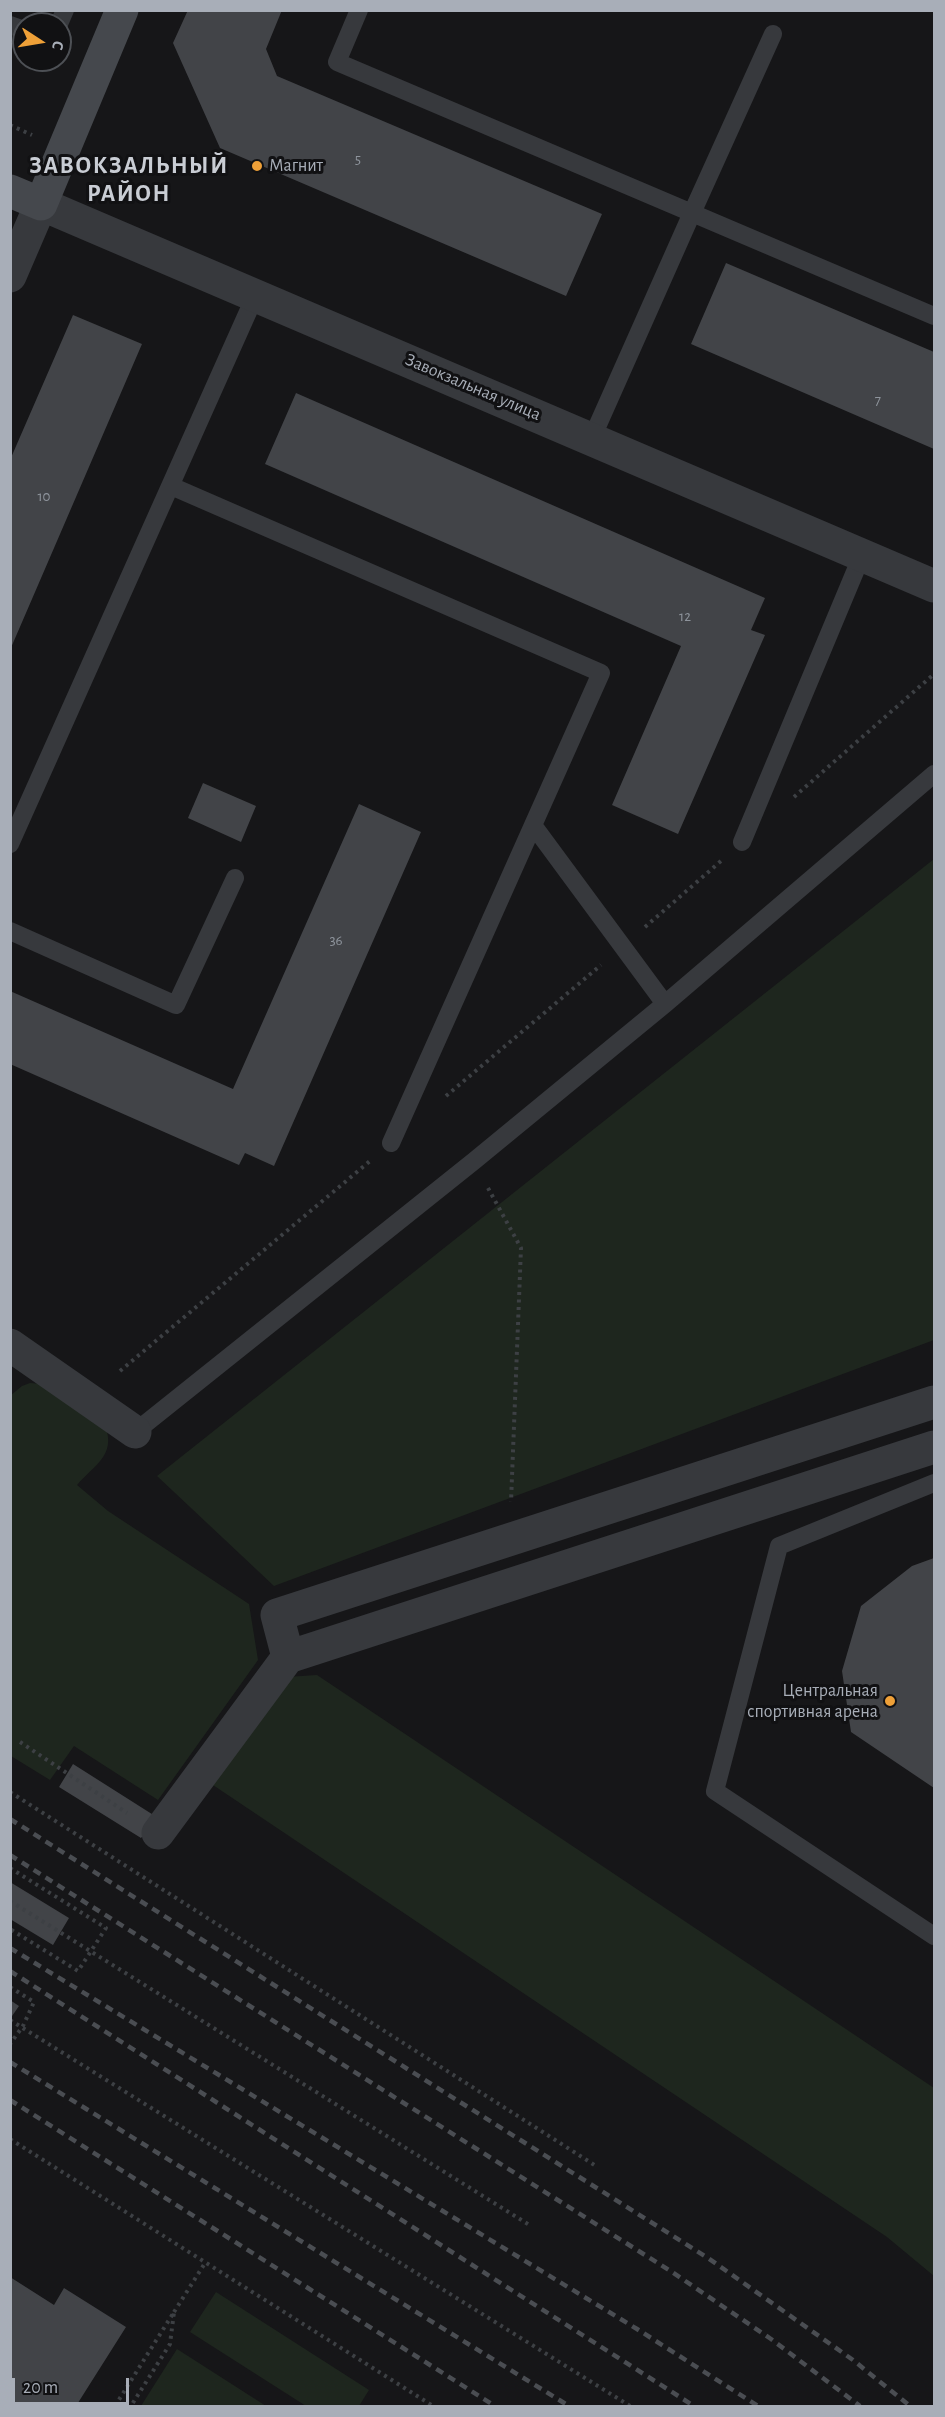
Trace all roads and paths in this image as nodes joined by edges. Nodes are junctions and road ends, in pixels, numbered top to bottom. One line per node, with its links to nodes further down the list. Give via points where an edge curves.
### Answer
1 (122, 10): 5 (street)
2 (359, 10): 6 (lane, via 337,62)
3 (773, 34): 6 (lane)
4 (10, 191): 5 (street, Завокзальная улица)
5 (41, 204): 7 (street); 8 (street, Завокзальная улица)
6 (692, 213): 9 (lane); 10 (lane)
7 (10, 276)
8 (256, 294): 10 (street, Завокзальная улица); 11 (lane)
9 (934, 316)
10 (592, 438): 12 (street, Завокзальная улица)
11 (171, 486): 17 (lane, via 601,673); 19 (lane)
12 (862, 555): 13 (street, Завокзальная улица); 18 (lane)
13 (934, 586)
14 (934, 674): 16 (path)
15 (934, 774): 23 (lane)
16 (786, 804)
17 (533, 825): 22 (lane); 25 (lane)
18 (742, 842): 22 (path)
19 (10, 844)
20 (235, 878): 21 (lane, via 176,1005)
21 (10, 931)
22 (623, 946): 23 (lane); 24 (path)
23 (665, 1004): 26 (lane)
24 (444, 1098)
25 (391, 1143): 28 (path)
26 (474, 1161): 30 (lane); 33 (path, via 521,1248)
27 (10, 1345): 30 (street)
28 (120, 1371)
29 (934, 1402): 33 (street)
30 (135, 1432)
31 (934, 1447): 34 (street)
32 (934, 1483): 42 (lane, via 779,1546 715,1791)
33 (510, 1538): 34 (street, via 277,1615)
34 (288, 1657): 38 (street)
35 (20, 1742): 37 (path)
36 (10, 1792): 49 (path)
37 (130, 1814)
38 (158, 1833)
39 (10, 1868): 43 (path, via 106,1928)
40 (10, 1901): 43 (path)
41 (10, 1929): 43 (path, via 78,1971)
42 (934, 1936)
43 (92, 1950): 50 (path)
44 (10, 1988): 46 (path, via 34,2002)
45 (10, 2020): 46 (path)
46 (23, 2026): 47 (path); 56 (path)
47 (10, 2044)
48 (10, 2139): 51 (path)
49 (596, 2166)
50 (531, 2226)
51 (205, 2263): 52 (path); 55 (path)
52 (174, 2312): 53 (path); 54 (path, via 170,2344)
53 (114, 2406)
54 (131, 2406)
55 (433, 2406)
56 (630, 2406)

